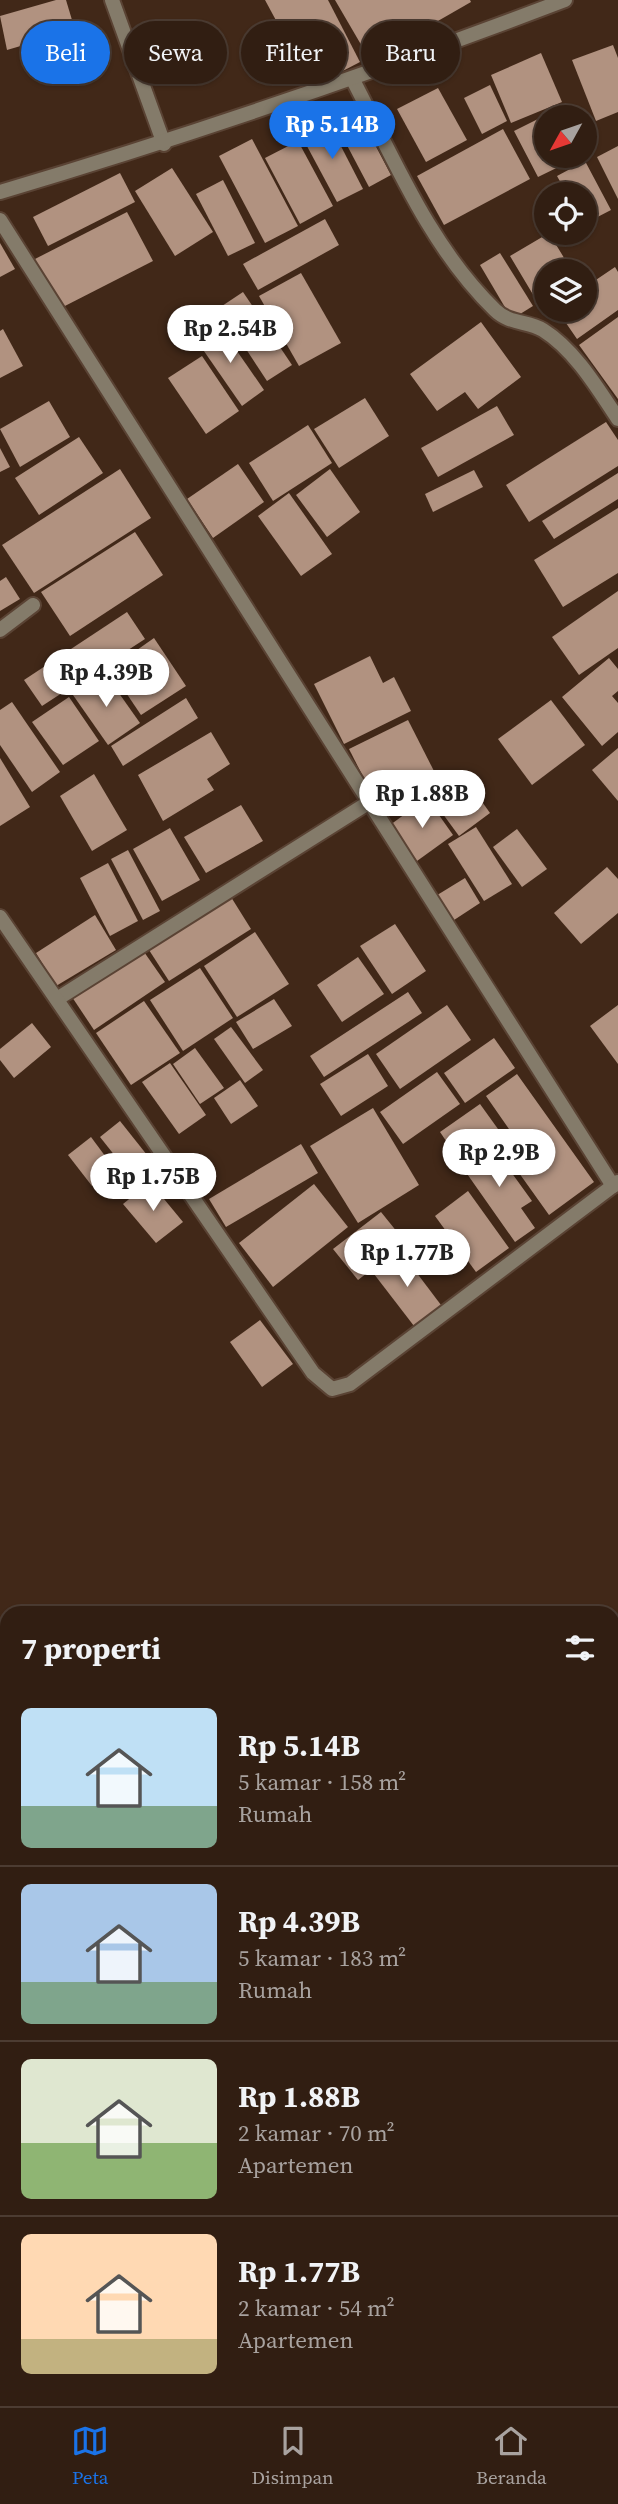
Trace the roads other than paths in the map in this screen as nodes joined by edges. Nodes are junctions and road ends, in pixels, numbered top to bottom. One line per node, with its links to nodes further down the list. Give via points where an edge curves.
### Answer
1 (112, 0): 4 (street)
2 (565, 0): 3 (street)
3 (352, 80): 4 (street); 7 (street, via 440,245 497,313 519,324 534,325 577,361)
4 (164, 144): 5 (street)
5 (0, 192)
6 (0, 220): 10 (street)
7 (618, 419)
8 (33, 605): 9 (street)
9 (0, 630)
10 (368, 803): 12 (street); 13 (street)
11 (0, 917): 12 (street)
12 (57, 999): 13 (street, via 313,1373 332,1389 350,1384)
13 (615, 1184)

